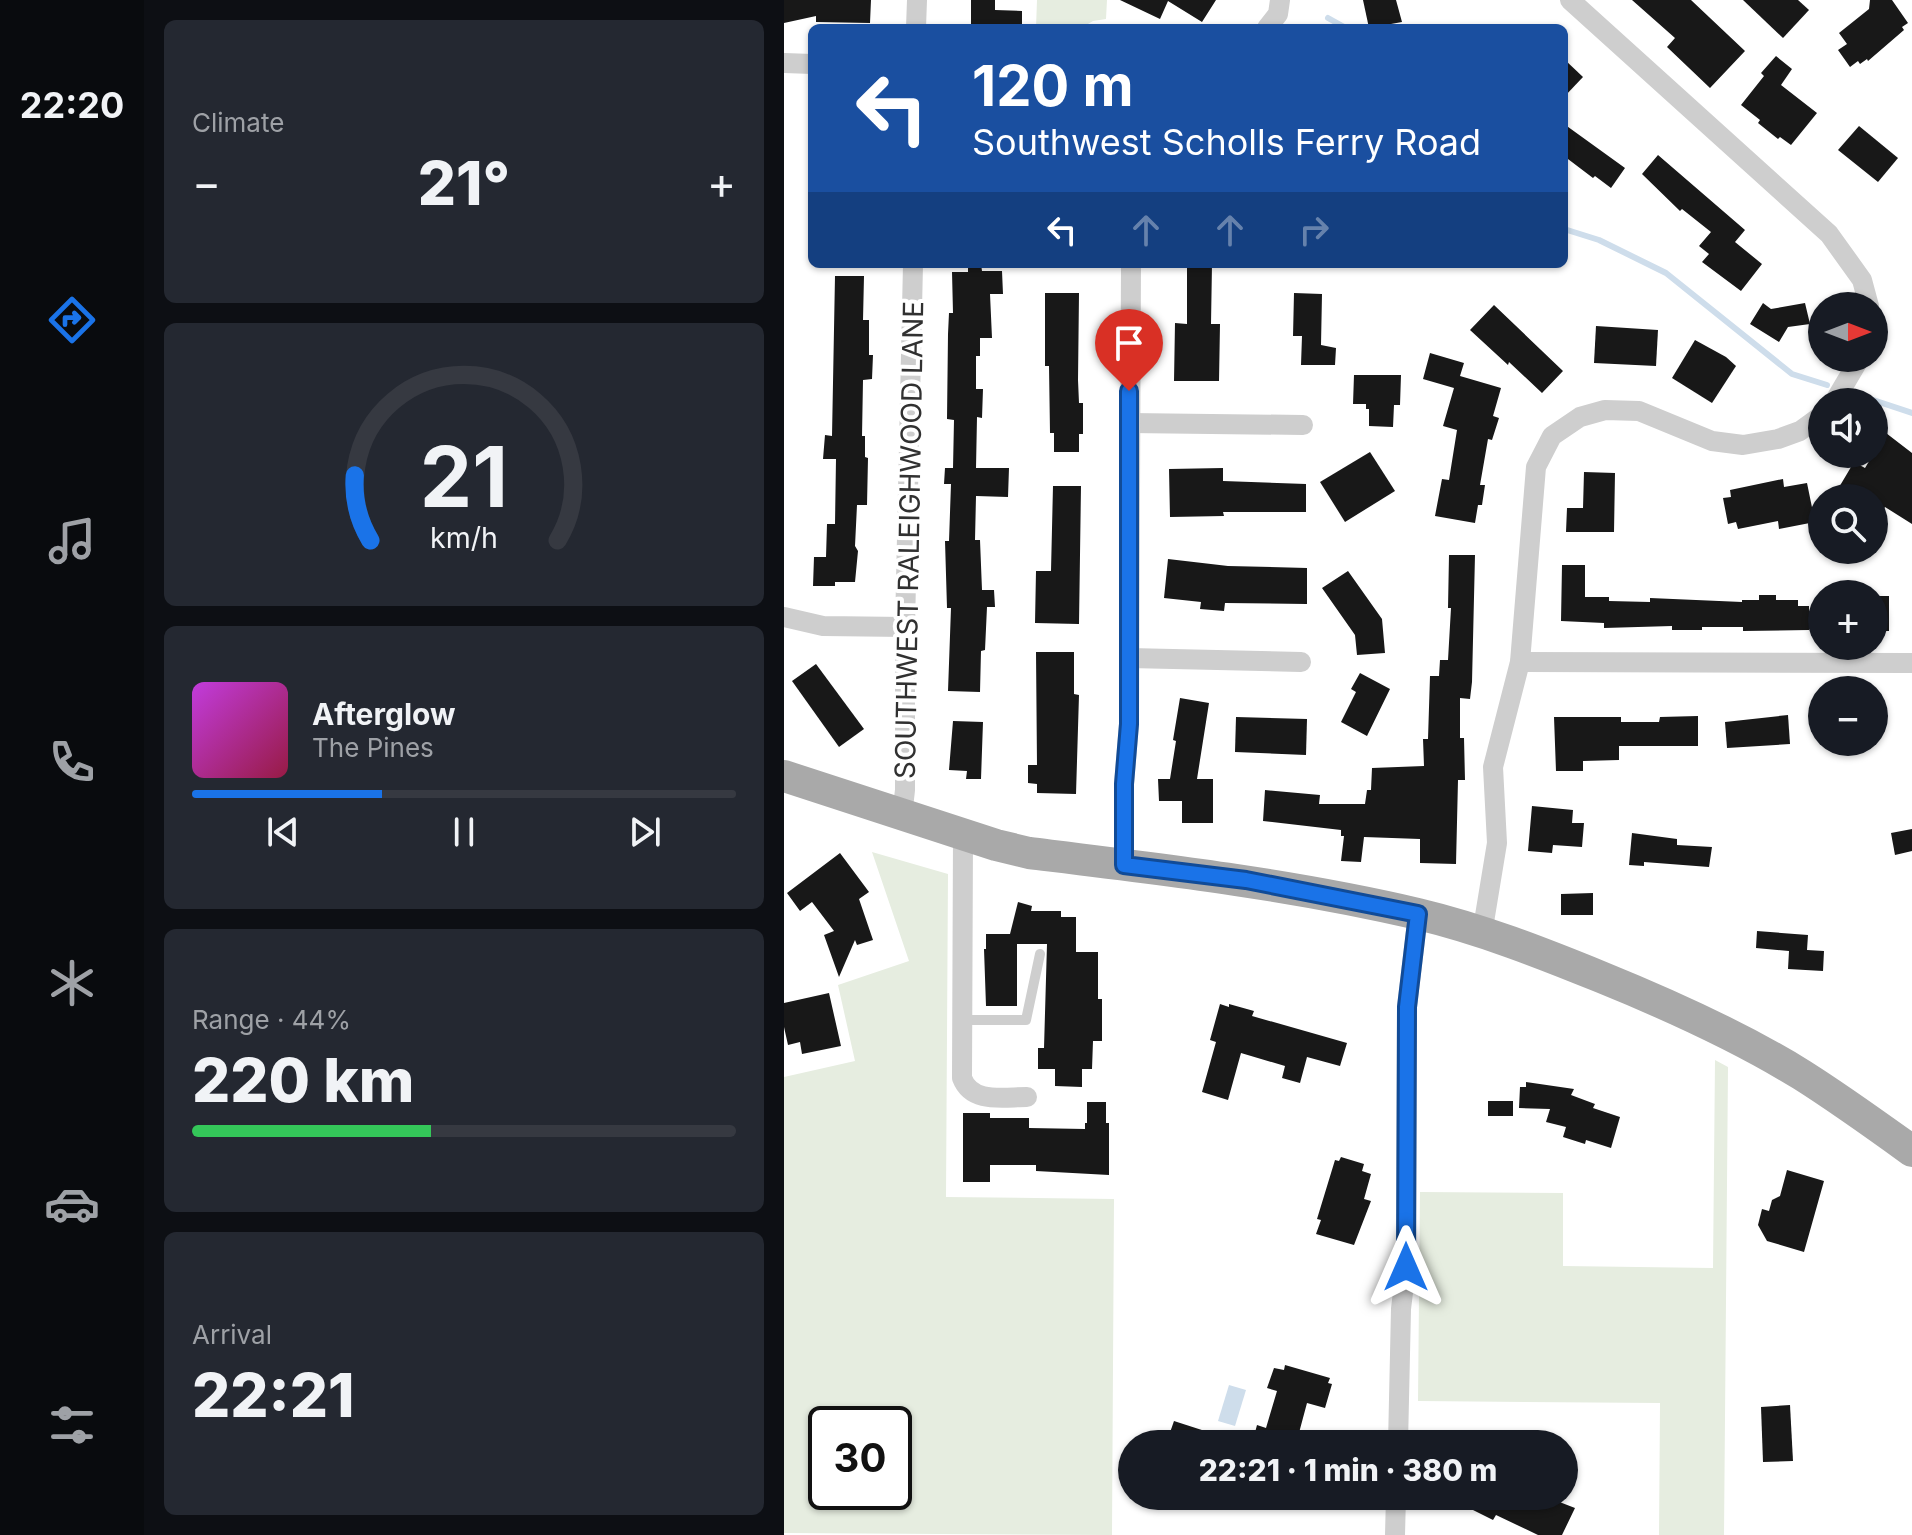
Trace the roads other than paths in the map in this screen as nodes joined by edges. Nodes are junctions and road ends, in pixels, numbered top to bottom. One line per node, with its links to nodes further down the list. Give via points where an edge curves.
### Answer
1 (917, 0): 4 (street)
2 (1280, 0): 5 (street)
3 (1570, 0): 10 (street, via 1829,234)
4 (916, 24)
5 (1270, 24)
6 (784, 63): 7 (street)
7 (808, 64)
8 (913, 268): 15 (street, SOUTHWEST RALEIGHWOOD LANE)
9 (1131, 268): 11 (street)
10 (1865, 292)
11 (1129, 423): 12 (street); 16 (street)
12 (1303, 425)
13 (1808, 425): 18 (street, via 1778,439 1743,445 1712,441 1639,411 1605,410 1580,417 1552,436 1536,467)
14 (784, 617): 15 (street, via 823,626)
15 (905, 627): 21 (street, SOUTHWEST RALEIGHWOOD LANE)
16 (1129, 658): 17 (street); 23 (street)
17 (1301, 662)
18 (1520, 662): 19 (street); 25 (street, via 1493,767 1497,843)
19 (1912, 663)
20 (784, 776): 21 (main road)
21 (902, 816): 22 (main road)
22 (963, 836): 23 (main road, via 1029,853); 27 (street)
23 (1124, 865): 24 (main road, via 1246,880)
24 (1418, 914): 25 (main road); 30 (street, via 1407,1007 1406,1267)
25 (1482, 934): 29 (main road, via 1676,1008 1804,1076)
26 (1040, 954): 27 (lane, via 1026,1020)
27 (961, 1020): 28 (street, via 966,1088 977,1096)
28 (1027, 1097)
29 (1912, 1151)
30 (1398, 1430)
31 (1396, 1510): 32 (street)
32 (1395, 1535)

